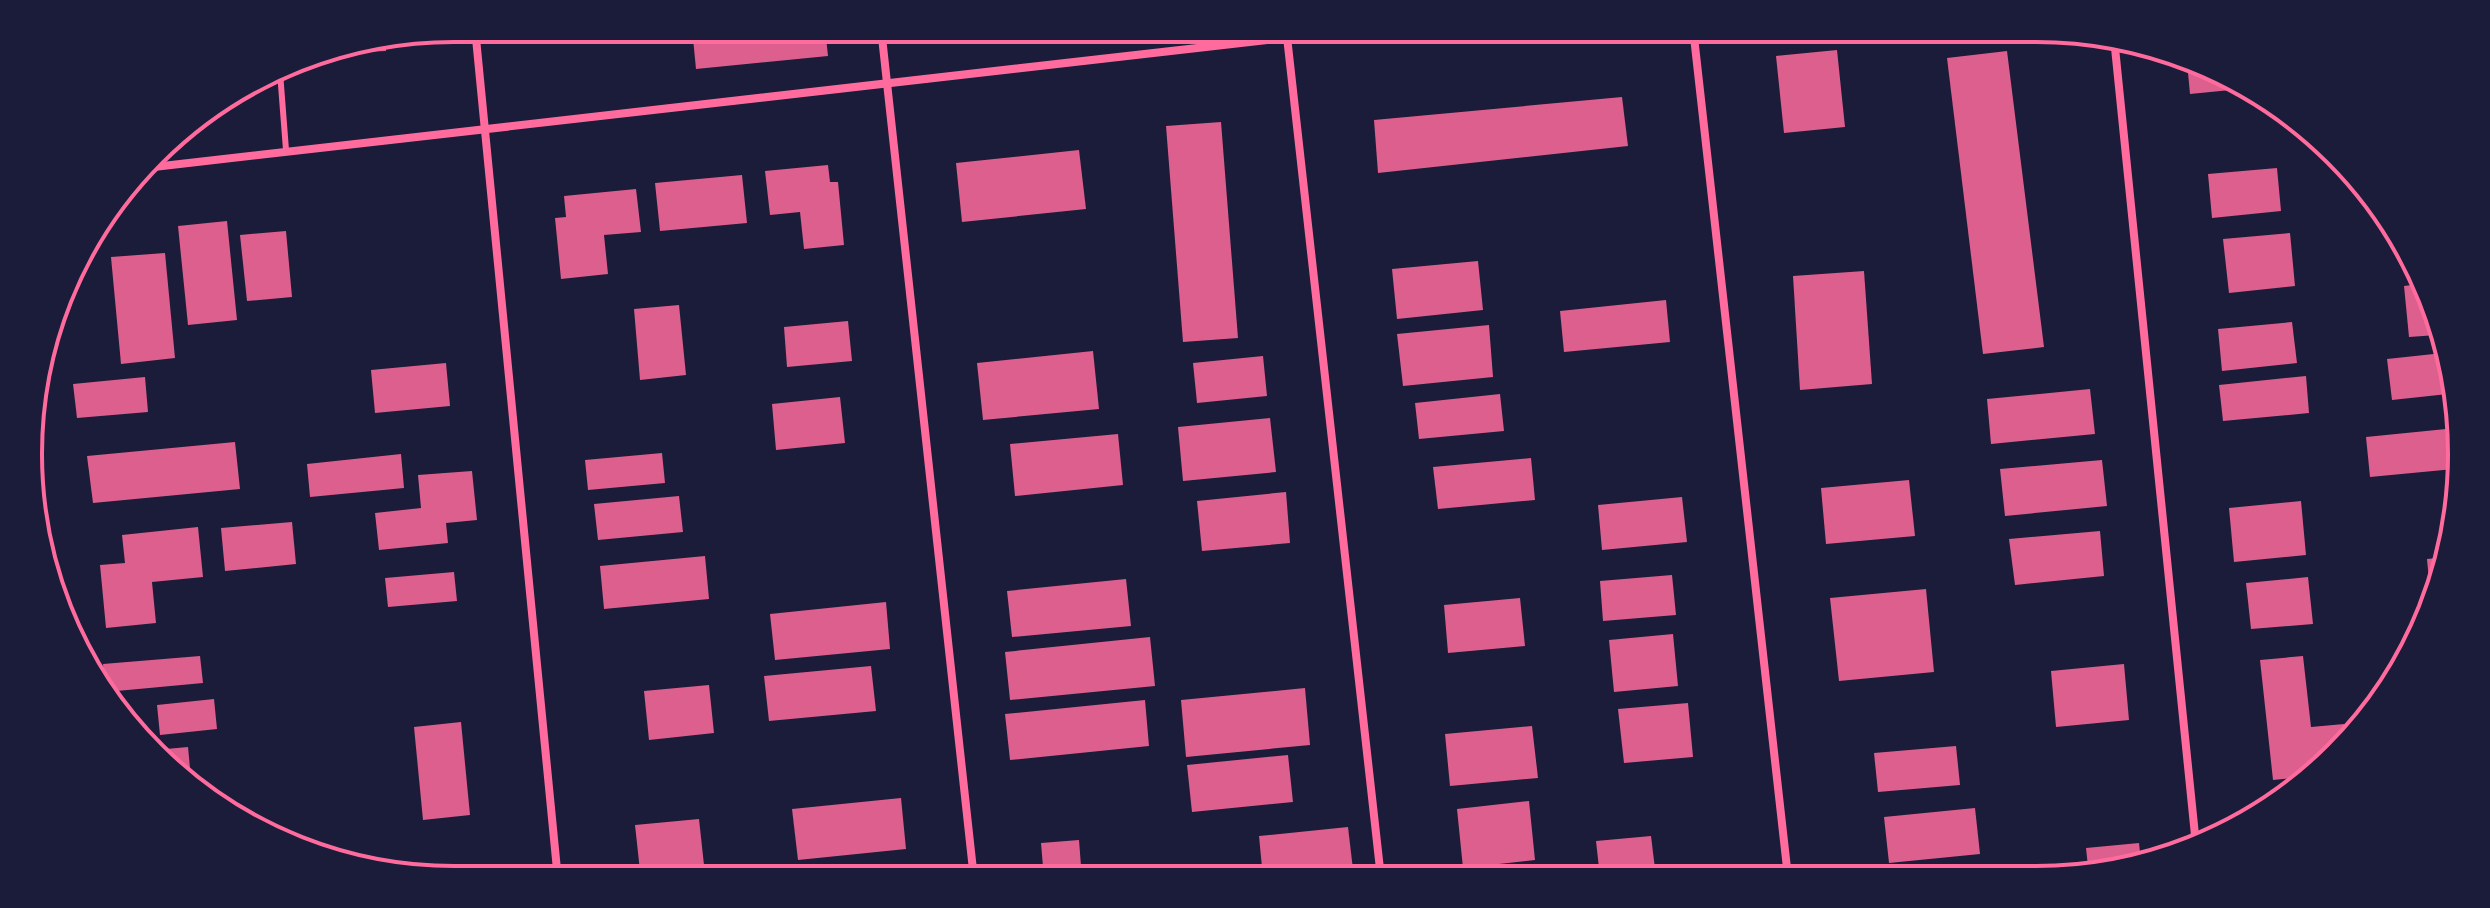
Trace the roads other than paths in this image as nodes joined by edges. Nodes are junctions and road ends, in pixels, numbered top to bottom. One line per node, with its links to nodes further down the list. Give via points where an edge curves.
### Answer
1 (477, 42): 9 (street)
2 (882, 42): 8 (street)
3 (1216, 42): 8 (street)
4 (1287, 42): 15 (street)
5 (1695, 42): 16 (street)
6 (2115, 50): 12 (street)
7 (281, 80): 10 (lane)
8 (887, 84): 9 (street); 14 (street)
9 (487, 130): 10 (street); 13 (street)
10 (286, 150): 11 (street)
11 (160, 166)
12 (2195, 835)
13 (557, 866)
14 (973, 866)
15 (1380, 866)
16 (1787, 866)

